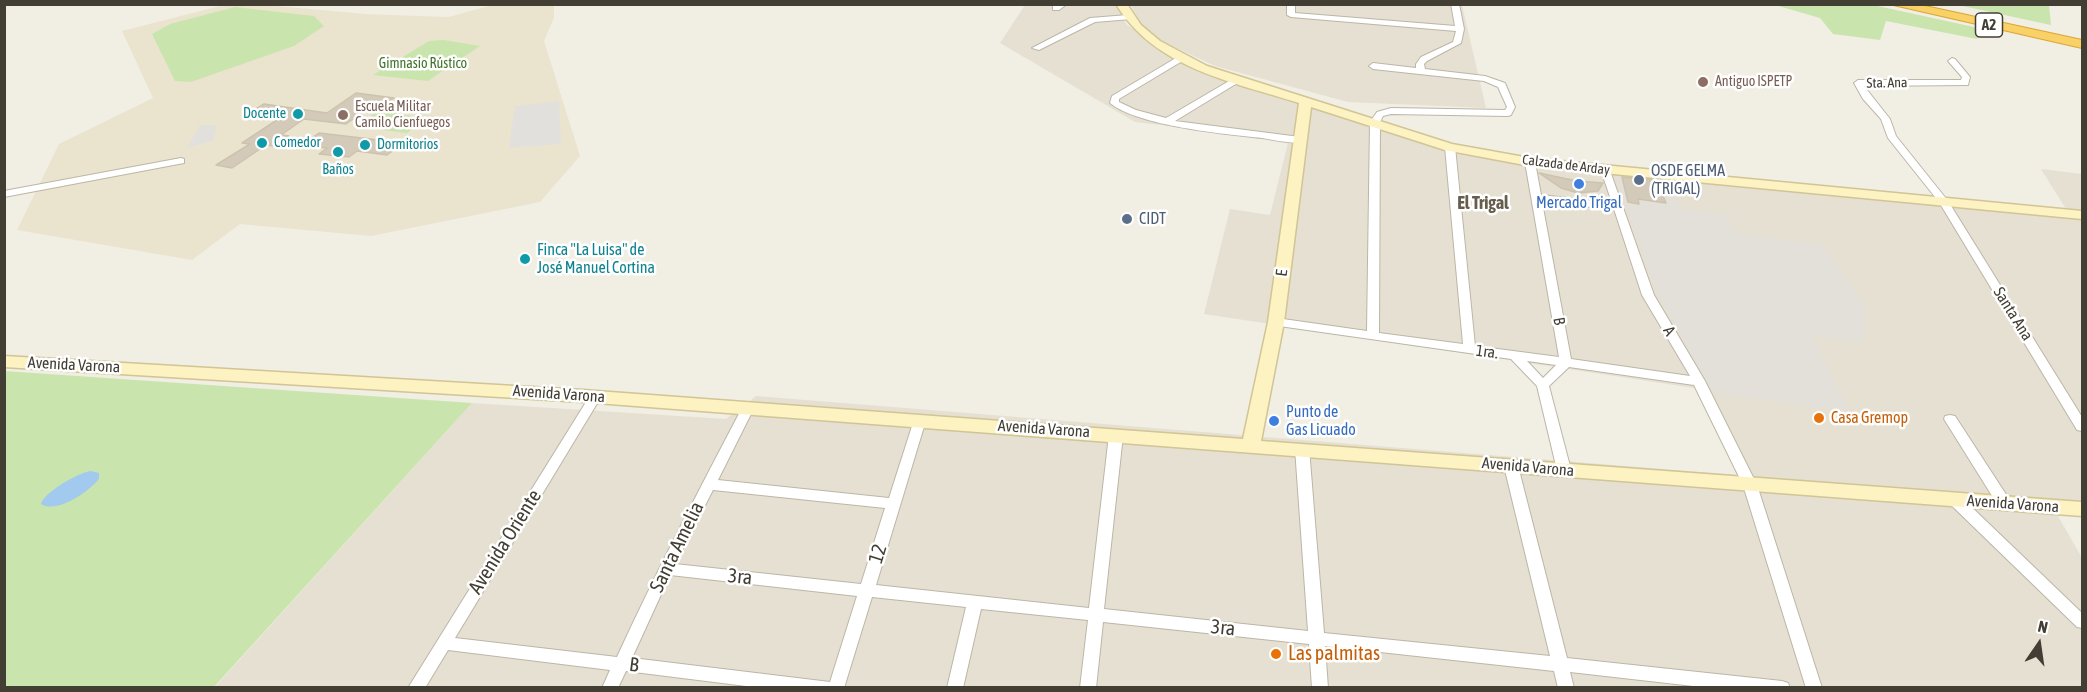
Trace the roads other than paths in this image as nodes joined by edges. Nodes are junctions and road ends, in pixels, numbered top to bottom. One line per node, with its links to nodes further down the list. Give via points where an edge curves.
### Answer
1 (1121, 4): 6 (street, Calzada de Arday)
2 (1292, 4): 7 (street, via 1290,15)
3 (1455, 4): 7 (street)
4 (1896, 4): 9 (highway, A2)
5 (1929, 4): 8 (highway, A2)
6 (1128, 17): 10 (street, via 1093,20); 11 (street, Calzada de Arday, via 1137,30)
7 (1460, 29): 14 (street, via 1457,43 1424,59)
8 (2082, 37)
9 (2082, 44)
10 (1036, 48)
11 (1181, 58): 15 (street, Calzada de Arday); 17 (street, via 1113,101)
12 (1952, 61): 26 (street, Sta. Ana, via 1965,77 1965,83 1858,83 1861,92 1883,111 1891,136)
13 (1373, 66): 14 (street)
14 (1421, 72): 18 (street, via 1485,79 1502,85 1512,107 1508,113 1391,111 1380,114)
15 (1236, 80): 16 (street, Calzada de Arday); 17 (street)
16 (1306, 100): 18 (street, Calzada de Arday); 19 (street, E)
17 (1168, 121): 19 (street)
18 (1375, 122): 20 (street, Calzada de Arday); 30 (street)
19 (1300, 140): 29 (street, E)
20 (1450, 147): 22 (street, Calzada de Arday); 31 (street)
21 (181, 161): 24 (street)
22 (1530, 162): 23 (street, Calzada de Arday); 25 (street, B)
23 (1606, 170): 26 (street, Calzada de Arday); 27 (street, A)
24 (4, 194)
25 (1537, 198): 27 (street); 34 (street, B)
26 (1943, 201): 28 (street, Calzada de Arday); 41 (street, Santa Ana)
27 (1616, 206): 35 (street, A, via 1648,296)
28 (2082, 215)
29 (1276, 322): 30 (street, 1ra.); 43 (street, E)
30 (1373, 335): 31 (street, 1ra.)
31 (1469, 349): 32 (street, 1ra.)
32 (1515, 356): 34 (street, 1ra.); 36 (street)
33 (4, 361): 37 (street, Avenida Varona)
34 (1566, 363): 35 (street, 1ra.); 36 (street)
35 (1699, 381): 48 (street, A)
36 (1543, 385): 46 (street)
37 (595, 397): 38 (street, Avenida Varona); 59 (street, Avenida Oriente)
38 (748, 408): 40 (street, Avenida Varona); 47 (street, Santa Amelia)
39 (1950, 419): 50 (street)
40 (920, 420): 42 (street, Avenida Varona); 51 (street, 12)
41 (2082, 427)
42 (1116, 435): 43 (street, Avenida Varona); 56 (street)
43 (1251, 445): 44 (street, Avenida Varona)
44 (1302, 448): 45 (street, Avenida Varona); 58 (street)
45 (1511, 466): 46 (street, Avenida Varona); 60 (street)
46 (1564, 470): 48 (street, Avenida Varona)
47 (708, 484): 51 (street); 53 (street, Santa Amelia)
48 (1750, 485): 49 (street, Avenida Varona); 72 (street, A)
49 (1955, 500): 50 (street, Avenida Varona); 57 (street)
50 (2004, 503): 52 (street, Avenida Varona)
51 (894, 504): 54 (street, 12)
52 (2082, 509)
53 (665, 569): 54 (street, 3ra); 61 (street, Santa Amelia)
54 (866, 590): 55 (street, 3ra); 66 (street, 12)
55 (975, 602): 56 (street, 3ra); 67 (street)
56 (1096, 614): 58 (street, 3ra); 68 (street)
57 (2082, 622)
58 (1317, 638): 60 (street, 3ra); 69 (street)
59 (443, 643): 61 (street, B); 63 (street, Avenida Oriente)
60 (1560, 663): 62 (street, 3ra); 70 (street)
61 (621, 664): 64 (street, Santa Amelia); 65 (street, B)
62 (1671, 681): 71 (street, 3ra)
63 (416, 687)
64 (610, 687)
65 (826, 687)
66 (836, 687)
67 (955, 687)
68 (1088, 687)
69 (1320, 687)
70 (1566, 687)
71 (1782, 687)
72 (1814, 687)

